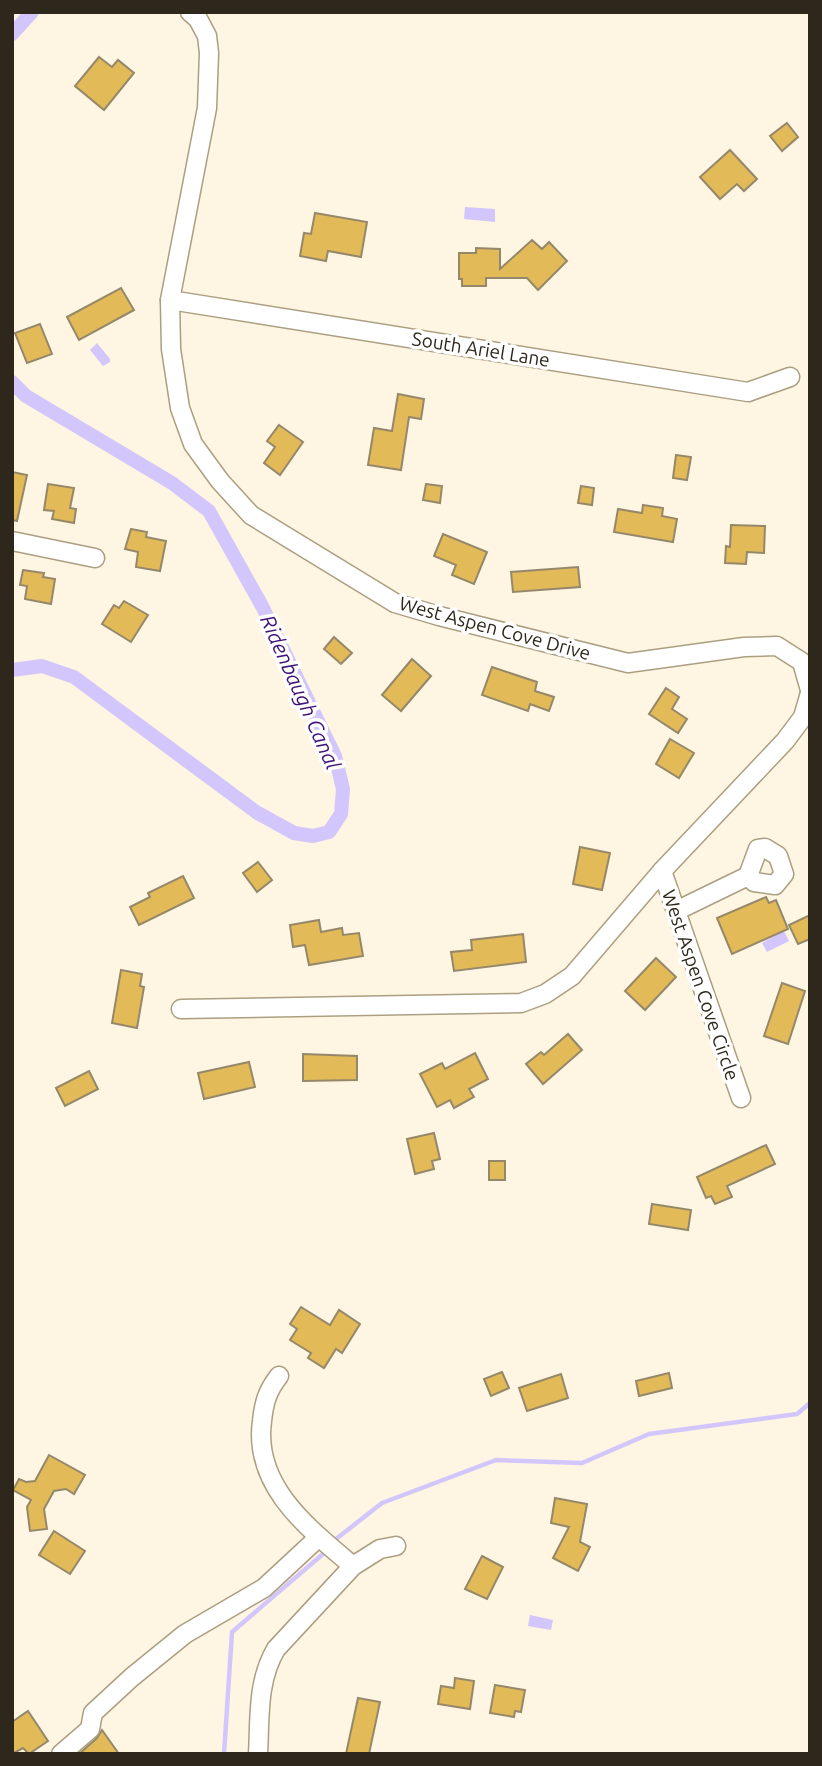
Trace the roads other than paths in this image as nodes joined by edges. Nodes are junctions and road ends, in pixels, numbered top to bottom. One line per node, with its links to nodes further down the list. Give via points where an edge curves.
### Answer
1 (190, 12): 2 (street, West Aspen Cove Drive, via 207,36 206,108)
2 (170, 300): 3 (street, South Ariel Lane, via 748,392); 6 (street, West Aspen Cove Drive, via 178,397 193,444 251,515 362,584 395,603 628,663 777,646 802,662)
3 (790, 377)
4 (12, 541): 5 (street)
5 (95, 558)
6 (810, 691): 7 (street, West Aspen Cove Drive, via 803,718 785,741)
7 (662, 871): 9 (street, West Aspen Cove Circle); 10 (street, West Aspen Cove Drive, via 572,976 521,1003)
8 (748, 876): 9 (street)
9 (676, 911): 11 (street, West Aspen Cove Circle)
10 (181, 1009)
11 (741, 1098)
12 (279, 1376): 13 (street, via 264,1405 260,1445 264,1466 279,1493)
13 (319, 1537): 15 (street); 16 (street, via 264,1588 185,1634 132,1677 93,1713 90,1729)
14 (396, 1546): 15 (street, via 380,1549)
15 (353, 1566): 17 (street, via 267,1664)
16 (61, 1754)
17 (258, 1754)

